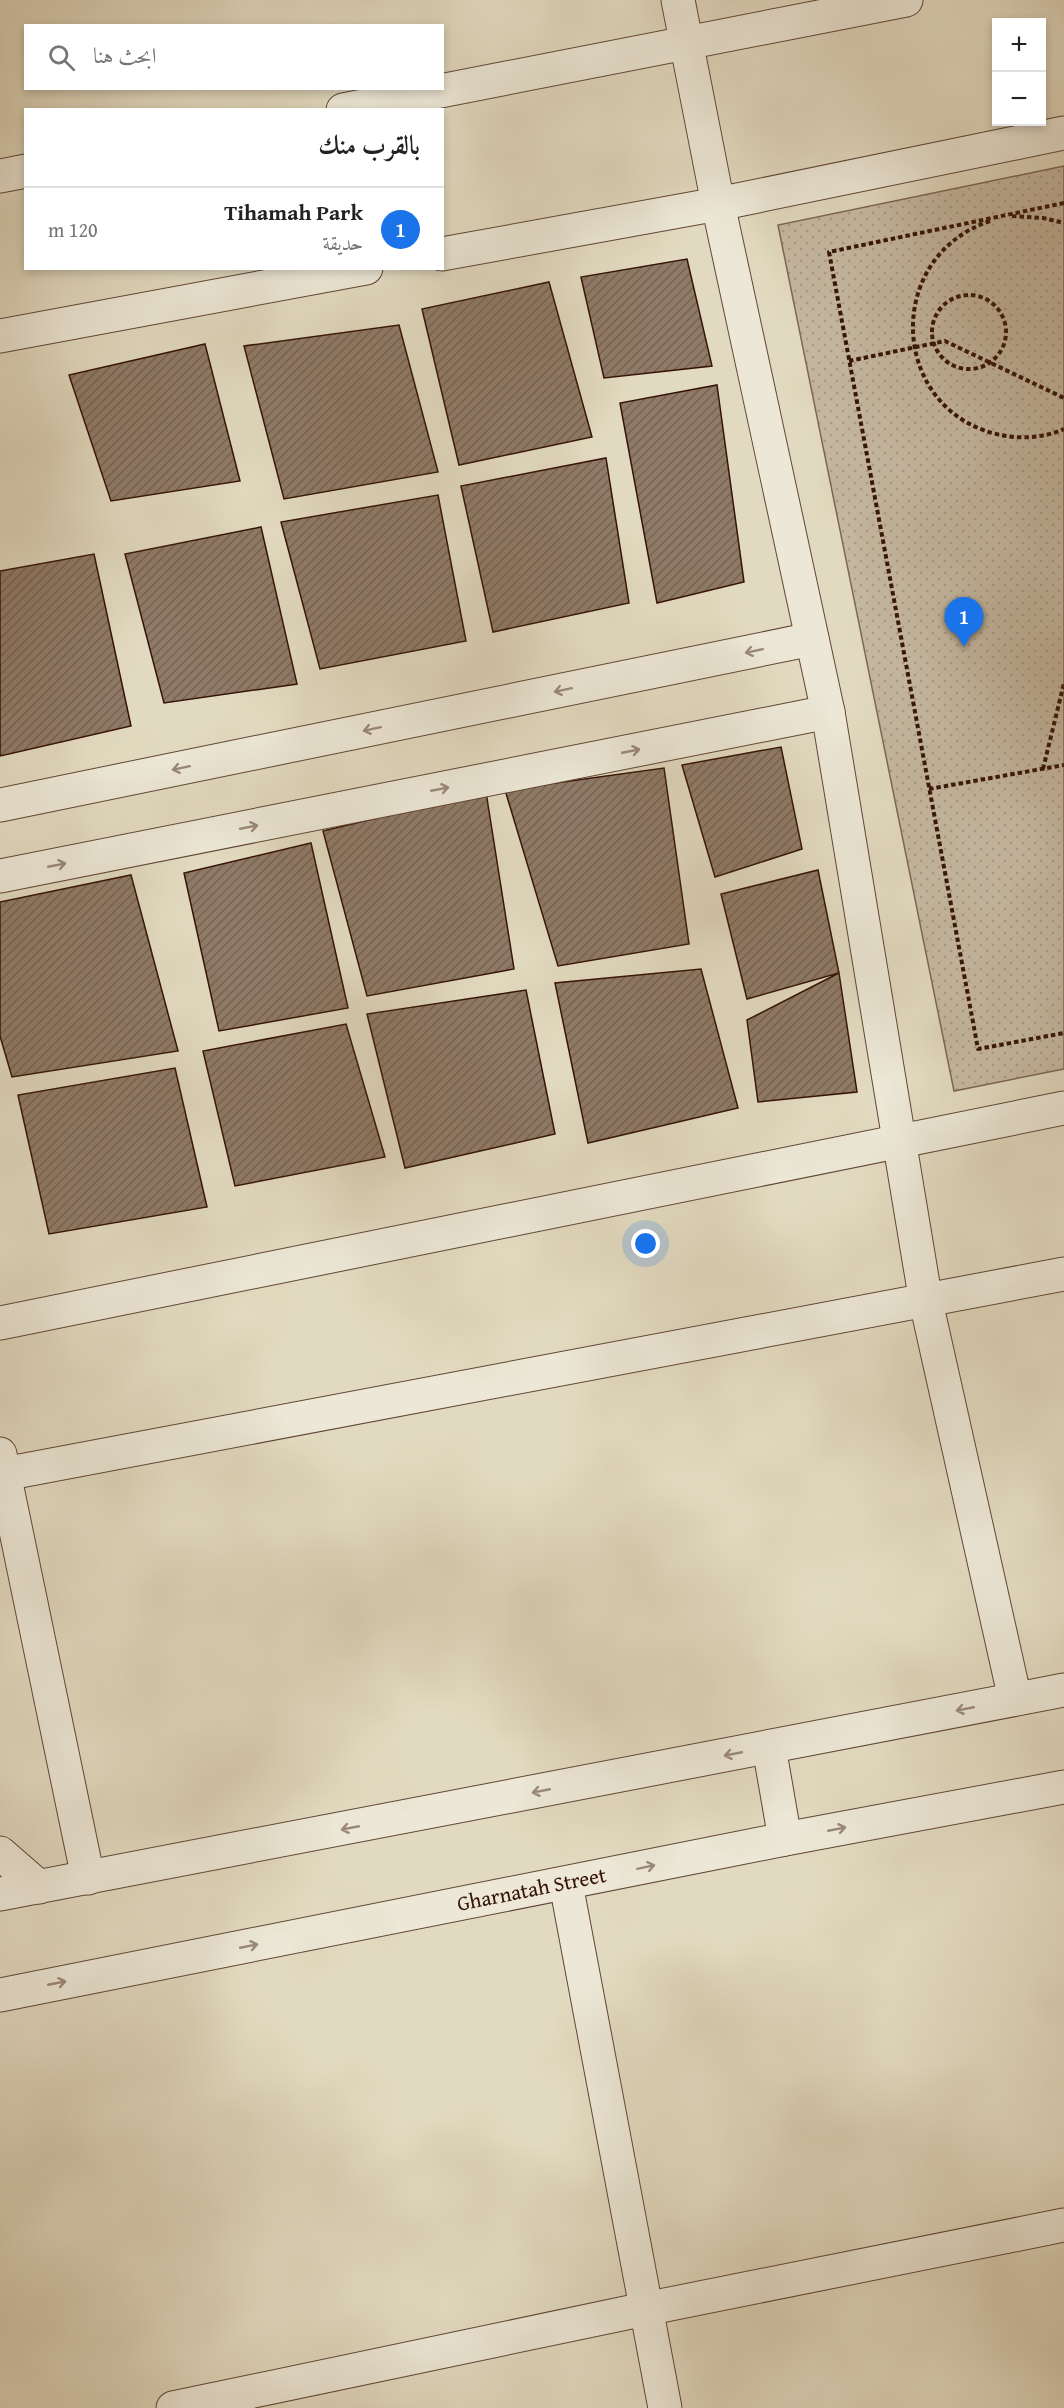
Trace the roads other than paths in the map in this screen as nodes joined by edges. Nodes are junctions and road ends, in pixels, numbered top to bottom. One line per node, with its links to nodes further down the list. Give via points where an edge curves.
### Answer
1 (678, 0): 3 (street)
2 (906, 0): 3 (street)
3 (686, 43): 4 (street); 8 (street)
4 (353, 108)
5 (1064, 133): 8 (street)
6 (24, 171): 7 (street)
7 (0, 176)
8 (718, 204): 9 (street); 12 (street)
9 (444, 255)
10 (355, 270): 11 (street)
11 (0, 336)
12 (812, 639): 13 (street); 14 (street, one-way to 14)
13 (828, 712): 15 (street, one-way to 13); 17 (street)
14 (0, 805)
15 (0, 876)
16 (1064, 1108): 17 (street)
17 (900, 1142): 19 (street); 20 (street)
18 (1064, 1274): 19 (street)
19 (926, 1302): 21 (street); 23 (street)
20 (0, 1323)
21 (2, 1463): 28 (street)
22 (1064, 1690): 23 (street)
23 (1015, 1699): 24 (street, one-way to 24)
24 (769, 1747): 26 (street); 28 (street, one-way to 28)
25 (1064, 1787): 26 (street, Gharnatah Street, one-way to 25)
26 (785, 1839): 29 (street, Gharnatah Street, one-way to 26)
27 (0, 1852): 30 (street)
28 (88, 1878): 30 (street)
29 (566, 1884): 32 (street, Gharnatah Street, one-way to 29); 34 (street)
30 (39, 1887): 31 (street)
31 (0, 1894)
32 (0, 1995)
33 (1064, 2225): 34 (street)
34 (645, 2309): 35 (street); 36 (street)
35 (173, 2408)
36 (664, 2408)

